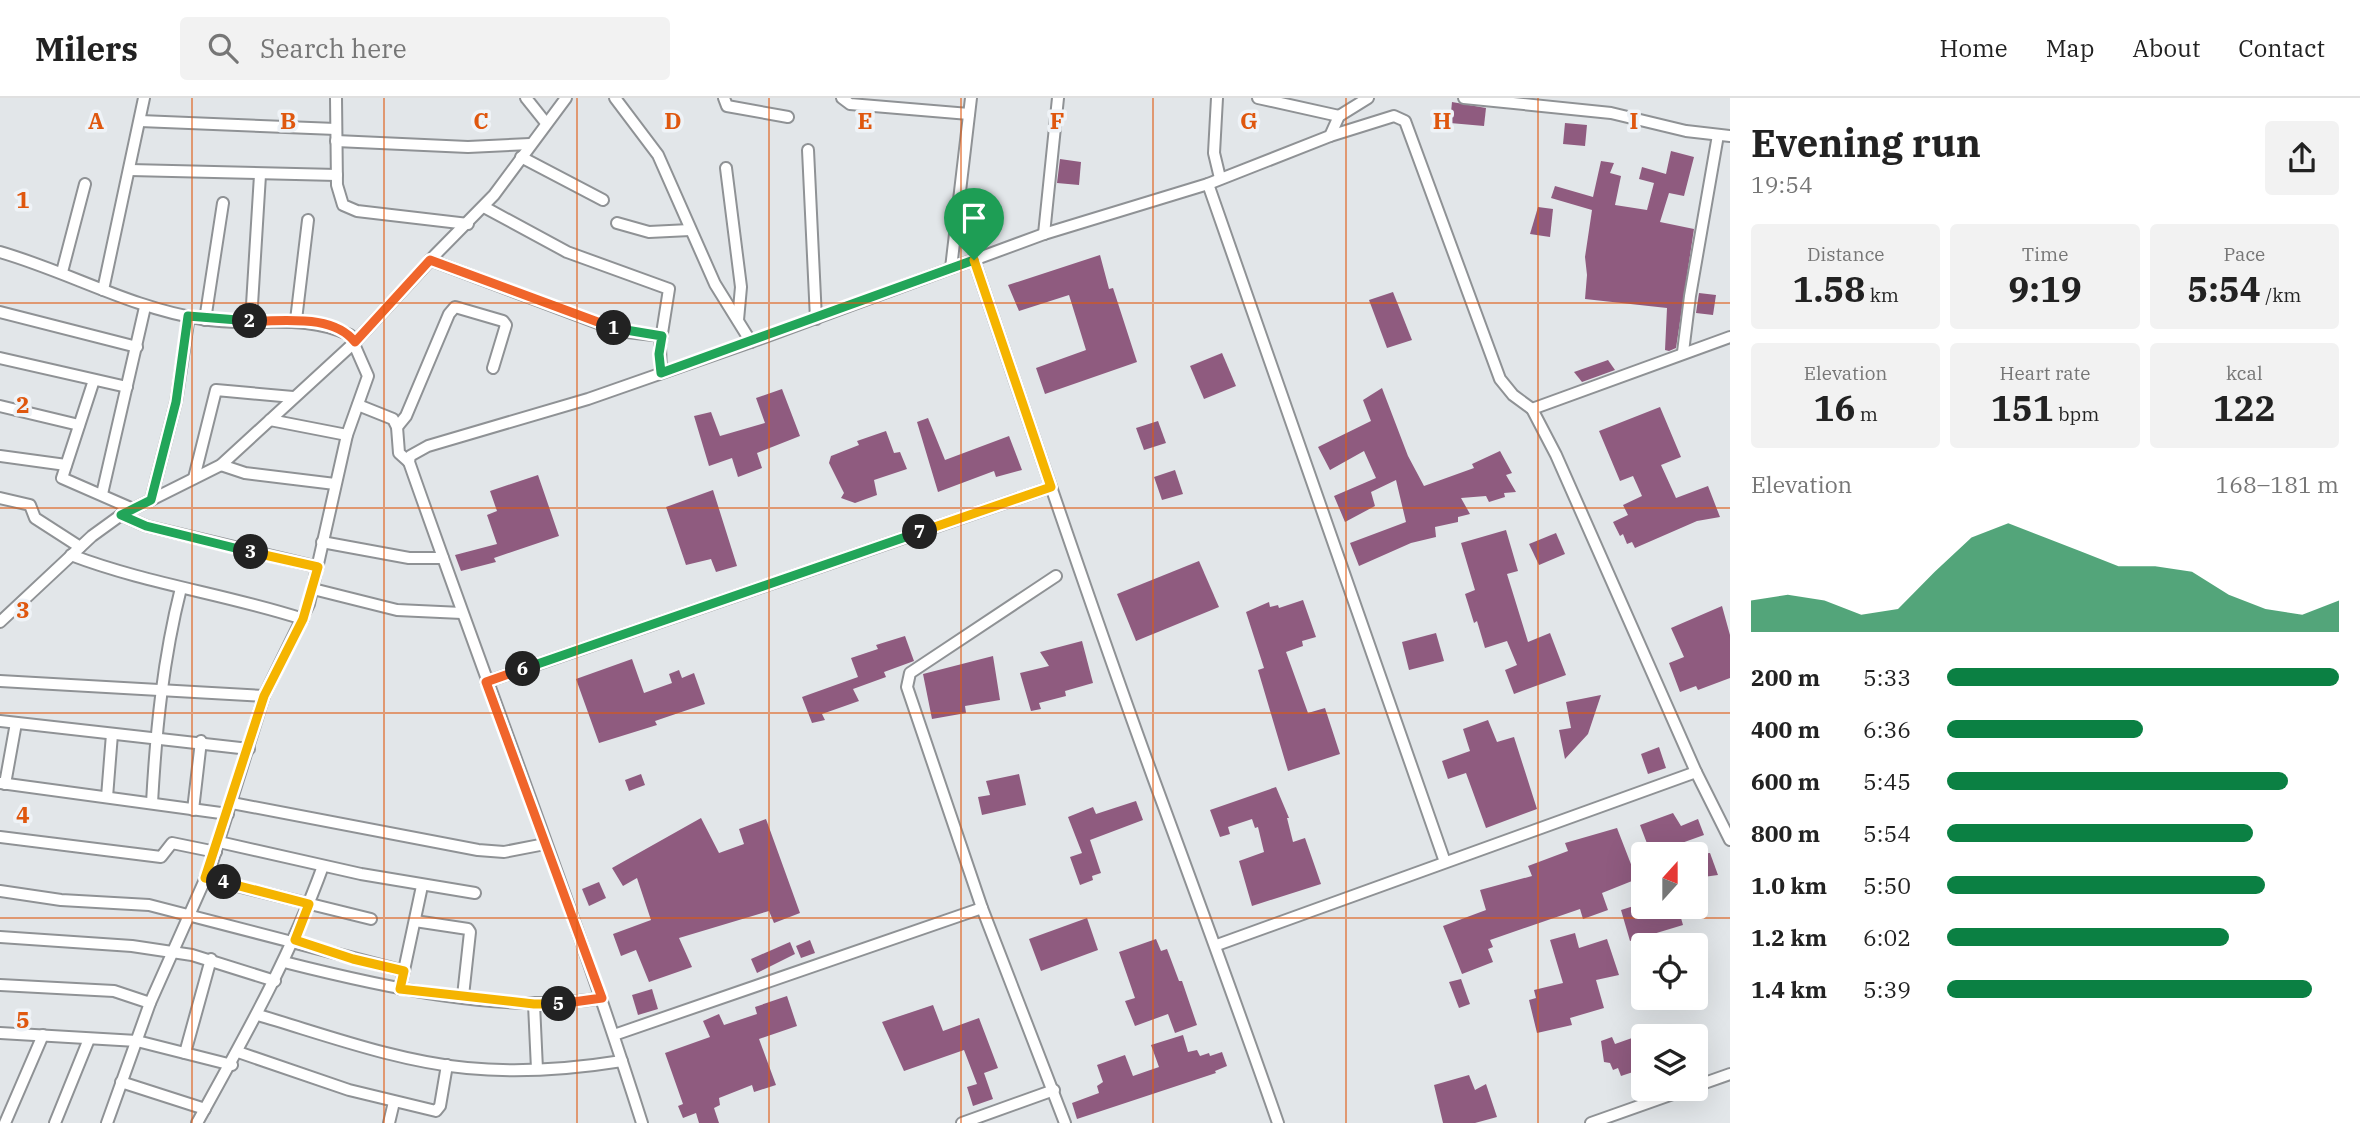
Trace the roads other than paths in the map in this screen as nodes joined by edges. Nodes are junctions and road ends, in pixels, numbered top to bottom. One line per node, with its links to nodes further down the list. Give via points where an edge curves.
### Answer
1 (144, 98): 18 (street)
2 (336, 98): 20 (street)
3 (526, 98): 19 (street)
4 (566, 98): 19 (street)
5 (615, 98): 40 (street, via 657,155)
6 (724, 98): 17 (street, via 727,106)
7 (842, 98): 14 (street, via 850,104)
8 (971, 98): 15 (street)
9 (1058, 98): 41 (street)
10 (1217, 98): 31 (street, via 1214,153)
11 (1260, 98): 16 (street)
12 (1368, 98): 16 (street)
13 (1464, 98): 21 (street, via 1635,117)
14 (904, 104): 15 (street)
15 (969, 114): 45 (street)
16 (1339, 116): 22 (street)
17 (788, 117)
18 (140, 121): 20 (street); 28 (street)
19 (546, 123): 24 (street)
20 (336, 135): 24 (street, via 468,147); 30 (street)
21 (1718, 135): 23 (street); 61 (street)
22 (1330, 136): 31 (street); 70 (street, via 1394,117 1405,121 1500,379)
23 (1730, 136)
24 (530, 144): 26 (street)
25 (808, 150): 51 (street)
26 (521, 157): 34 (street); 36 (street)
27 (726, 168): 54 (street, via 741,287)
28 (130, 170): 29 (street); 47 (street)
29 (260, 175): 30 (street); 55 (street)
30 (337, 175): 39 (street, via 338,197 357,211)
31 (1220, 178): 33 (street)
32 (85, 184): 46 (street)
33 (1208, 184): 41 (street); 119 (street)
34 (603, 201)
35 (223, 203): 52 (street)
36 (484, 207): 39 (street); 56 (street, via 567,251 669,289)
37 (308, 220): 53 (street)
38 (617, 222): 40 (street, via 649,232)
39 (468, 224): 43 (street)
40 (690, 230): 54 (street)
41 (1044, 234): 44 (street)
42 (0, 252): 46 (street)
43 (430, 260): 56 (street, via 603,325); 58 (street)
44 (974, 260): 45 (street); 81 (street)
45 (951, 268): 51 (street)
46 (62, 272): 47 (street)
47 (103, 290): 48 (street)
48 (145, 307): 50 (street); 60 (street)
49 (0, 312): 60 (street)
50 (188, 316): 52 (street); 84 (street, via 176,402)
51 (816, 319): 59 (street)
52 (205, 320): 55 (street)
53 (296, 320): 55 (street); 58 (street, via 322,324 350,335)
54 (738, 320): 59 (street)
55 (251, 321)
56 (662, 336): 64 (street)
57 (1730, 337): 61 (street)
58 (355, 342): 67 (street); 68 (street, via 368,376)
59 (751, 342): 64 (street)
60 (137, 347): 66 (street)
61 (1683, 352): 70 (street)
62 (0, 358): 65 (street)
63 (493, 368): 73 (street, via 506,325 455,307)
64 (661, 373): 76 (street, via 428,446 414,451)
65 (94, 380): 66 (street); 72 (street)
66 (127, 387): 82 (street)
67 (293, 397): 71 (street); 79 (street, via 216,390)
68 (358, 405): 73 (street, via 393,419); 74 (street)
69 (0, 406): 72 (street)
70 (1532, 409): 108 (street)
71 (270, 420): 74 (street); 78 (street)
72 (79, 425): 77 (street)
73 (397, 427): 76 (street, via 399,453)
74 (348, 435): 80 (street)
75 (0, 456): 77 (street)
76 (409, 461): 90 (street)
77 (66, 465): 82 (street, via 64,481)
78 (221, 465): 79 (street); 80 (street, via 245,473)
79 (194, 478): 84 (street)
80 (335, 484): 87 (street)
81 (1051, 487): 99 (street); 132 (street)
82 (102, 494): 85 (street)
83 (0, 498): 88 (street, via 30,505 35,518)
84 (151, 500): 85 (street)
85 (133, 509): 86 (street)
86 (121, 515): 88 (street); 91 (street, via 146,526)
87 (322, 542): 90 (street, via 409,558); 91 (street)
88 (80, 547): 89 (street)
89 (71, 555): 93 (street); 97 (street)
90 (443, 558): 95 (street)
91 (318, 567): 94 (street)
92 (1056, 576): 126 (street, via 955,641 907,679)
93 (181, 588): 96 (street); 100 (street)
94 (313, 589): 95 (street, via 397,610); 96 (street)
95 (461, 614): 99 (street)
96 (303, 619): 101 (street)
97 (0, 622)
98 (0, 681): 100 (street)
99 (486, 682): 117 (street)
100 (162, 691): 101 (street); 105 (street)
101 (264, 696): 107 (street)
102 (0, 721): 103 (street)
103 (16, 723): 104 (street); 109 (street)
104 (112, 734): 105 (street); 110 (street)
105 (155, 737): 106 (street); 111 (street)
106 (201, 741): 107 (street); 113 (street)
107 (249, 748): 112 (street)
108 (1696, 772): 116 (street); 119 (street)
109 (2, 783): 110 (street)
110 (107, 797): 111 (street)
111 (152, 803): 113 (street)
112 (232, 803): 114 (street); 117 (street, via 478,850 504,852)
113 (193, 810): 114 (street)
114 (228, 814): 118 (street)
115 (0, 837): 118 (street, via 161,857 172,843)
116 (1730, 840)
117 (545, 844): 141 (street)
118 (217, 847): 120 (street); 121 (street)
119 (1445, 862): 132 (street)
120 (323, 866): 122 (street); 125 (street)
121 (205, 878): 125 (street); 127 (street)
122 (422, 886): 124 (street); 129 (street)
123 (0, 891): 127 (street, via 149,905)
124 (475, 893)
125 (309, 904): 128 (street); 131 (street)
126 (982, 908): 147 (street); 159 (street)
127 (187, 916): 131 (street); 133 (street)
128 (371, 919)
129 (415, 921): 136 (street); 140 (street, via 470,932)
130 (0, 937): 133 (street)
131 (295, 940): 135 (street); 136 (street)
132 (1217, 945): 171 (street)
133 (171, 952): 134 (street); 142 (street)
134 (211, 959): 137 (street); 151 (street)
135 (284, 962): 137 (street); 139 (street)
136 (404, 971): 139 (street)
137 (275, 981): 144 (street)
138 (0, 985): 142 (street, via 114,990)
139 (400, 989): 140 (street)
140 (463, 996): 143 (street)
141 (602, 998): 143 (street); 147 (street)
142 (150, 1003): 149 (street)
143 (534, 1004): 155 (street)
144 (258, 1015): 150 (street); 154 (street)
145 (0, 1033): 146 (street)
146 (43, 1035): 148 (street); 163 (street)
147 (614, 1035): 152 (street)
148 (89, 1039): 149 (street); 164 (street)
149 (136, 1041): 151 (street); 157 (street)
150 (238, 1052): 153 (street); 161 (street, via 292,1073)
151 (185, 1053): 153 (street)
152 (622, 1061): 155 (street); 168 (street)
153 (232, 1065): 162 (street)
154 (447, 1065): 155 (street); 161 (street, via 438,1110)
155 (537, 1069)
156 (1730, 1074): 158 (street)
157 (121, 1082): 162 (street); 165 (street)
158 (1708, 1082)
159 (1054, 1090): 169 (street); 170 (street)
160 (1653, 1101): 172 (street)
161 (394, 1102): 167 (street)
162 (205, 1109): 166 (street)
163 (5, 1123)
164 (55, 1123)
165 (107, 1123)
166 (197, 1123)
167 (389, 1123)
168 (642, 1123)
169 (962, 1123)
170 (1065, 1123)
171 (1278, 1123)
172 (1591, 1123)

